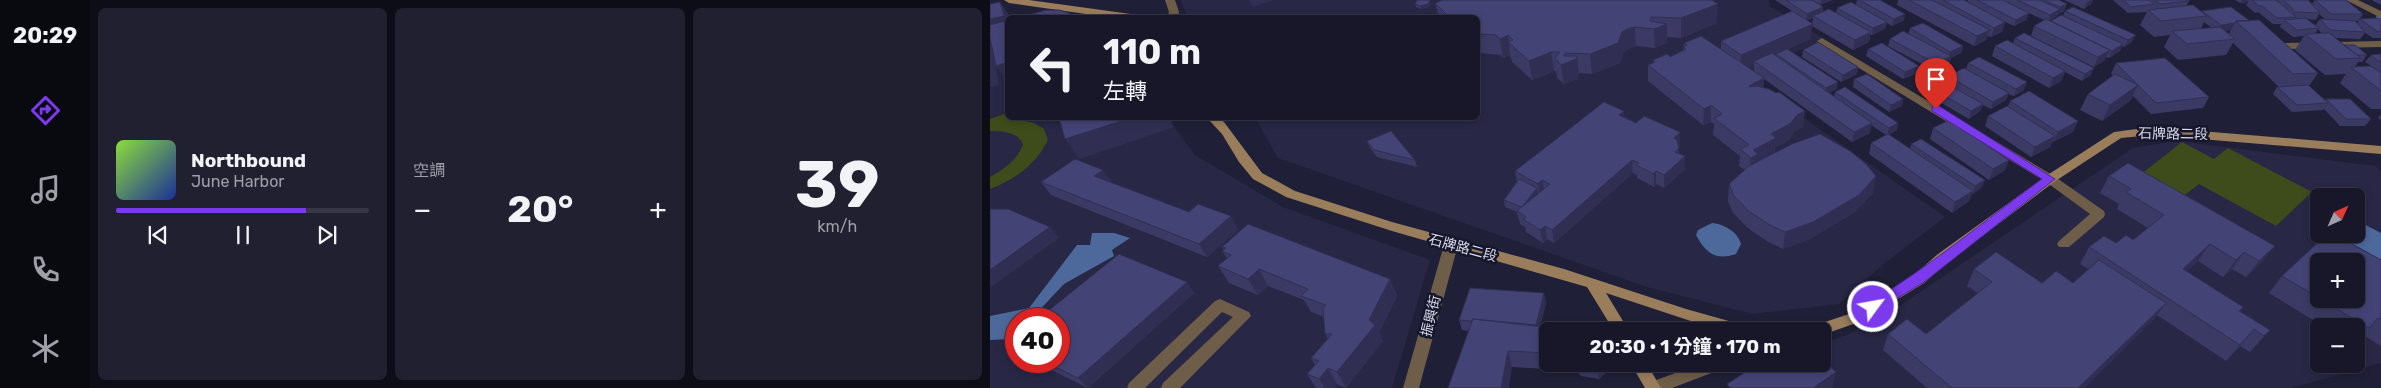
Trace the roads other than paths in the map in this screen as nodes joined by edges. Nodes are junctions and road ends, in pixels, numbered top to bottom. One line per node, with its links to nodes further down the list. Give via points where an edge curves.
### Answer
1 (1009, 0): 4 (street)
2 (1170, 0): 5 (street)
3 (2351, 0): 6 (street)
4 (1116, 15)
5 (1173, 15)
6 (2381, 15)
7 (1822, 41): 12 (street)
8 (2381, 44): 9 (street)
9 (2284, 46)
10 (1215, 120): 14 (street, 石牌路二段, via 1241,159 1265,182 1294,196)
11 (2381, 150): 12 (street, 石牌路二段, via 2152,131 2118,135)
12 (2050, 179): 13 (street, via 2099,214); 18 (street, 石牌路二段, via 1919,279 1857,317)
13 (2064, 244)
14 (1451, 245): 15 (street, 石牌路二段); 23 (street, 振興街)
15 (1592, 283): 16 (street); 17 (street, 石牌路二段, via 1653,306)
16 (1616, 322)
17 (1711, 322)
18 (1831, 326)
19 (1644, 372): 24 (street)
20 (1696, 372): 24 (street)
21 (1135, 388): 22 (street, via 1220,305 1244,316)
22 (1169, 388)
23 (1411, 388)
24 (1653, 388)

